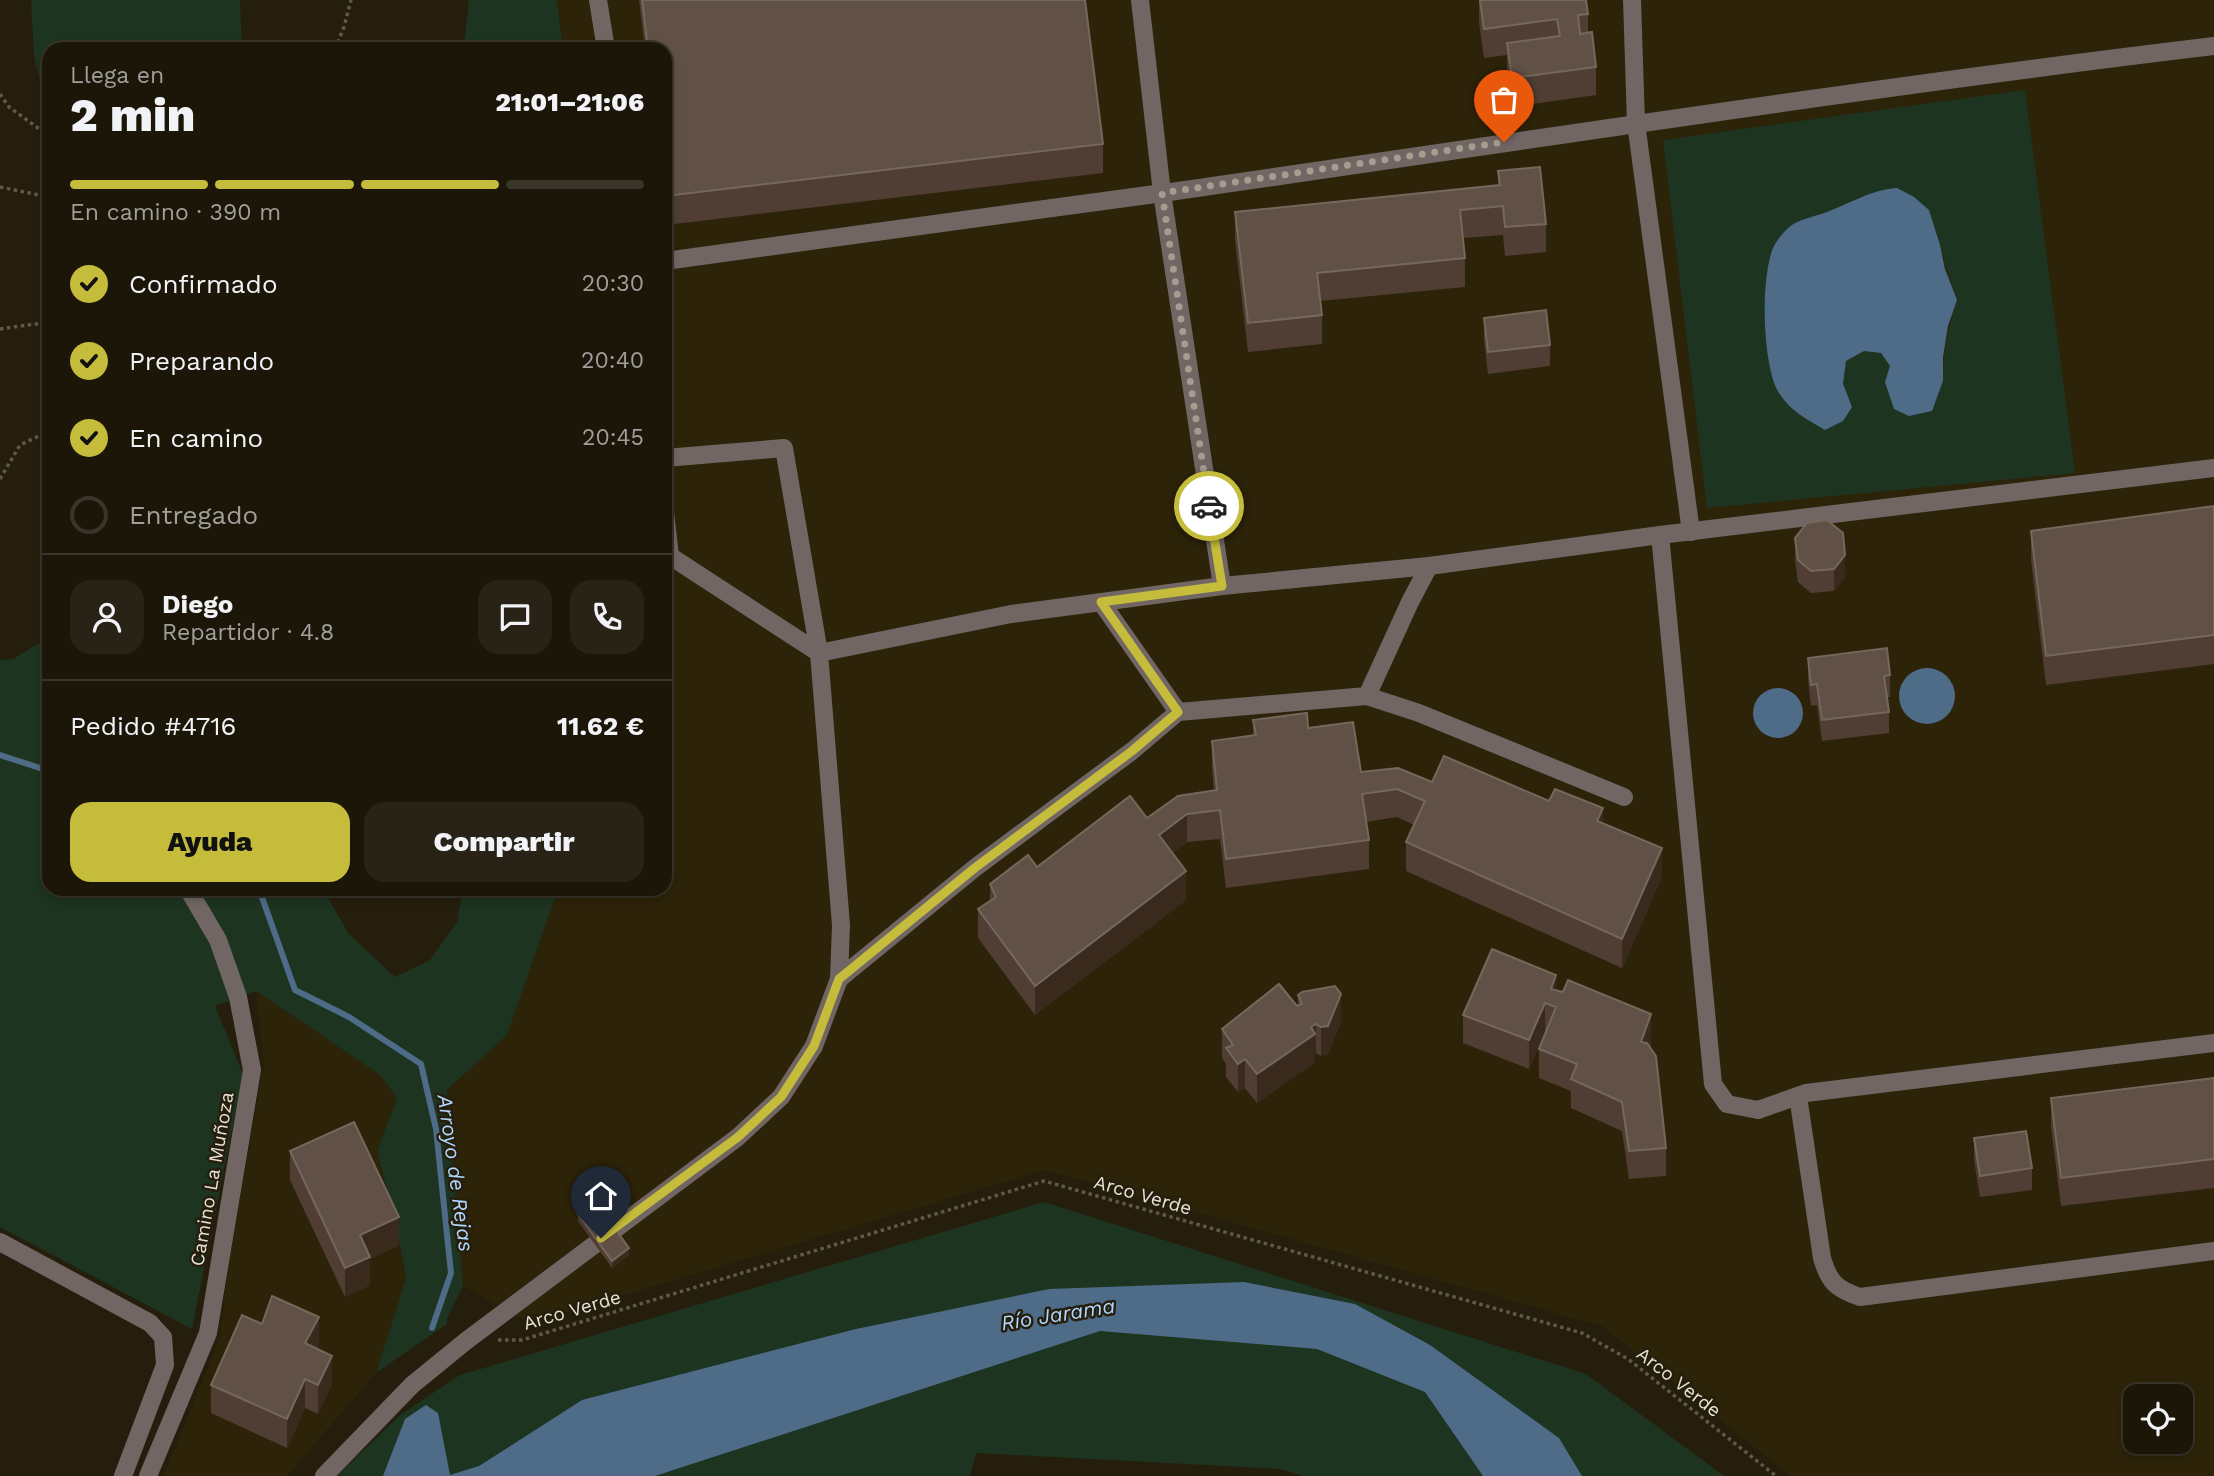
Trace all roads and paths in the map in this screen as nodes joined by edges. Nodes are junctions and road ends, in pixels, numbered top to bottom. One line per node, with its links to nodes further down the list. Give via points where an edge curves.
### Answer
1 (351, 0): 5 (path)
2 (598, 0): 6 (lane)
3 (1140, 0): 12 (lane)
4 (1632, 0): 9 (lane)
5 (338, 42)
6 (605, 42)
7 (2214, 46): 9 (lane)
8 (0, 94): 10 (path, via 9,107)
9 (1636, 123): 12 (lane); 21 (lane)
10 (42, 131)
11 (0, 187): 13 (path)
12 (1162, 193): 14 (lane); 25 (lane)
13 (42, 196)
14 (672, 260)
15 (42, 324): 16 (path)
16 (0, 329)
17 (42, 434): 20 (path, via 20,445)
18 (672, 457): 27 (lane, via 784,448)
19 (2214, 468): 21 (lane)
20 (0, 479)
21 (1691, 532): 22 (lane)
22 (1660, 535): 24 (lane); 34 (lane, via 1713,1084 1727,1104 1758,1110)
23 (672, 557): 27 (lane)
24 (1429, 566): 25 (lane); 28 (lane)
25 (1222, 586): 26 (lane)
26 (1101, 602): 27 (lane, via 1011,614); 29 (lane)
27 (820, 653): 32 (lane, via 841,925)
28 (1367, 696): 29 (lane); 30 (lane)
29 (1178, 712): 32 (lane)
30 (1624, 797)
31 (192, 896): 39 (lane, Camino La Muñoza, via 218,940 238,997 252,1070 208,1333)
32 (839, 979): 37 (lane, via 814,1046 781,1097 738,1137)
33 (2214, 1043): 34 (lane)
34 (1798, 1096): 36 (lane, via 1822,1258 1827,1275 1841,1291 1860,1297)
35 (0, 1242): 38 (lane, via 150,1323 163,1337 165,1365)
36 (2214, 1251)
37 (466, 1340): 40 (lane, via 412,1385); 41 (path, Arco Verde, via 522,1340 1044,1181 1582,1334 1628,1359)
38 (123, 1476)
39 (148, 1476)
40 (324, 1476)
41 (1776, 1476)

